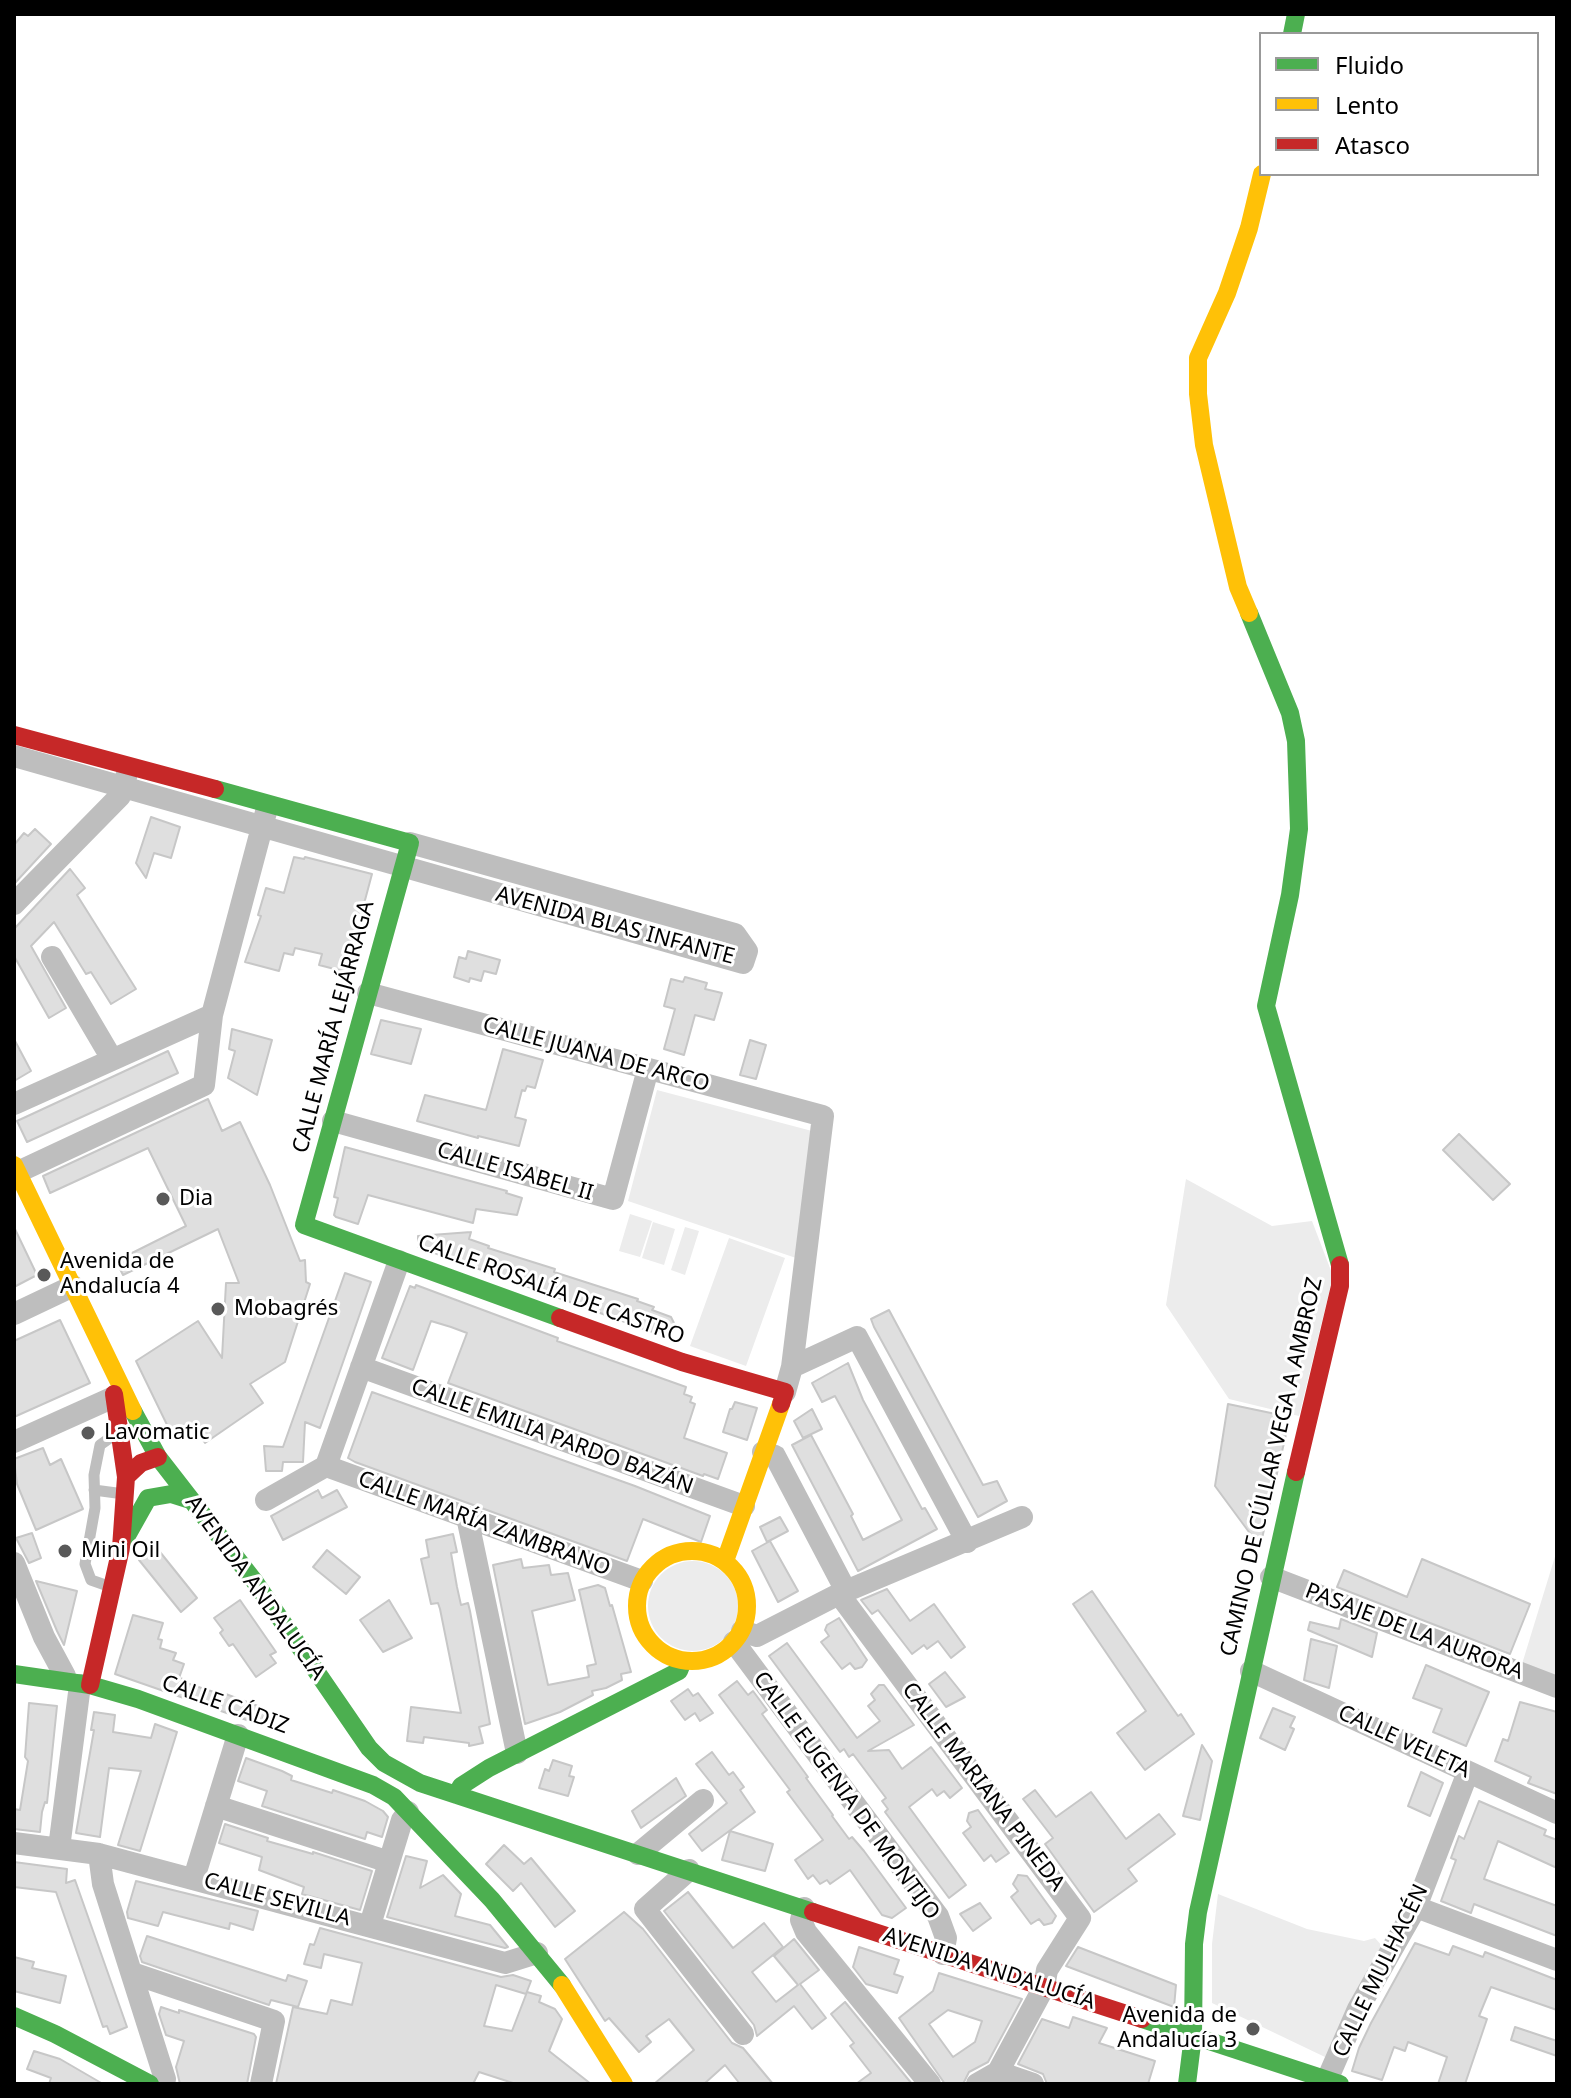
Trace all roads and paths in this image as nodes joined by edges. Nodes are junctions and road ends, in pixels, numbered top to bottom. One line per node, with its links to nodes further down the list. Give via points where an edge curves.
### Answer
1 (1262, 176): 44 (street, CAMINO DE CÚLLAR VEGA A AMBROZ, via 1227,293 1198,358 1198,394 1204,445 1238,587 1290,713 1296,741 1299,829 1266,1006 1340,1265 1340,1286)
2 (14, 735): 4 (street, AVENIDA BLAS INFANTE)
3 (14, 756): 5 (street, AVENIDA BLAS INFANTE)
4 (130, 765): 5 (street); 6 (street, AVENIDA BLAS INFANTE)
5 (122, 788): 7 (street, AVENIDA BLAS INFANTE); 10 (street)
6 (269, 803): 7 (street); 8 (street, AVENIDA BLAS INFANTE)
7 (262, 827): 9 (street, AVENIDA BLAS INFANTE); 13 (street)
8 (410, 843): 9 (street, CALLE MARÍA LEJÁRRAGA); 9 (street, AVENIDA BLAS INFANTE, via 735,934 747,951 743,963)
9 (403, 867): 12 (street, CALLE MARÍA LEJÁRRAGA)
10 (14, 904)
11 (52, 957): 14 (street)
12 (368, 993): 15 (street, CALLE JUANA DE ARCO); 17 (street, CALLE MARÍA LEJÁRRAGA)
13 (212, 1015): 14 (street); 18 (street, via 204,1085)
14 (112, 1059): 16 (street)
15 (648, 1069): 17 (street, CALLE ISABEL II, via 613,1199); 24 (street, CALLE JUANA DE ARCO, via 823,1116)
16 (14, 1104)
17 (333, 1121): 19 (street, CALLE MARÍA LEJÁRRAGA)
18 (17, 1174): 21 (street, AVENIDA ANDALUCÍA)
19 (304, 1225): 20 (street, CALLE ROSALÍA DE CASTRO)
20 (399, 1261): 23 (street); 26 (street, CALLE ROSALÍA DE CASTRO, via 682,1362)
21 (73, 1286): 22 (street); 25 (street, AVENIDA ANDALUCÍA)
22 (14, 1314)
23 (361, 1367): 31 (street); 37 (street, CALLE EMILIA PARDO BAZÁN)
24 (792, 1367): 26 (street); 40 (street, via 857,1337)
25 (115, 1389): 27 (street); 28 (street); 30 (street, AVENIDA ANDALUCÍA)
26 (785, 1392): 29 (street)
27 (121, 1431): 32 (street); 33 (lane, via 100,1445)
28 (14, 1442)
29 (763, 1452): 37 (street); 47 (street, CALLE MARIANA PINEDA, via 775,1456)
30 (164, 1463): 32 (street, via 141,1463); 34 (street); 35 (street, AVENIDA ANDALUCÍA)
31 (326, 1466): 36 (street); 38 (street, CALLE MARÍA ZAMBRANO)
32 (125, 1485): 33 (lane); 41 (street)
33 (94, 1490): 46 (lane, via 85,1564 91,1580)
34 (148, 1498): 35 (street, via 171,1494); 41 (street)
35 (190, 1500): 56 (street, AVENIDA ANDALUCÍA, via 255,1582)
36 (266, 1500)
37 (744, 1506): 42 (street)
38 (467, 1517): 45 (street, CALLE MARÍA ZAMBRANO); 57 (street)
39 (1022, 1517): 40 (street)
40 (967, 1542): 47 (street)
41 (121, 1548): 46 (street)
42 (725, 1561): 45 (street, via 696,1550 680,1552 664,1558); 49 (street, via 743,1582 747,1598)
43 (14, 1563): 53 (street, via 44,1637)
44 (1271, 1577): 51 (street, CAMINO DE CÚLLAR VEGA A AMBROZ); 54 (street, PASAJE DE LA AURORA)
45 (642, 1581): 50 (street, via 637,1606 645,1635 654,1647)
46 (113, 1587): 48 (street)
47 (842, 1592): 49 (street, via 757,1636); 82 (street, CALLE MARIANA PINEDA, via 1080,1918 1047,1970)
48 (102, 1637): 53 (street); 53 (street)
49 (738, 1637): 50 (street, via 710,1658); 79 (street, CALLE EUGENIA DE MONTIJO, via 938,1916 946,1938)
50 (683, 1661): 57 (street, via 679,1671)
51 (1251, 1671): 60 (street, CALLE VELETA); 85 (street, CAMINO DE CÚLLAR VEGA A AMBROZ, via 1198,1912)
52 (14, 1674): 53 (street, CALLE CÁDIZ)
53 (73, 1681): 55 (street, CALLE CÁDIZ); 69 (street)
54 (1557, 1687)
55 (238, 1735): 61 (street, CALLE CÁDIZ); 65 (street)
56 (369, 1748): 58 (street, AVENIDA ANDALUCÍA); 61 (street, via 366,1769)
57 (517, 1753): 59 (street)
58 (384, 1763): 62 (street, AVENIDA ANDALUCÍA); 64 (street)
59 (489, 1768): 62 (street); 66 (street, via 488,1785)
60 (1468, 1772): 67 (street, CALLE VELETA); 75 (street, CALLE MULHACÉN)
61 (347, 1776): 64 (street, CALLE CÁDIZ, via 373,1785)
62 (448, 1793): 64 (street); 66 (street, AVENIDA ANDALUCÍA)
63 (703, 1800): 71 (street)
64 (401, 1805): 72 (street, via 402,1820); 78 (street)
65 (216, 1806): 72 (street); 74 (street)
66 (498, 1808): 71 (street, AVENIDA ANDALUCÍA)
67 (1557, 1813)
68 (14, 1843): 69 (street, CALLE SEVILLA)
69 (59, 1848): 70 (street, CALLE SEVILLA)
70 (99, 1854): 74 (street, CALLE SEVILLA); 81 (street, via 103,1884)
71 (638, 1854): 73 (street, AVENIDA ANDALUCÍA)
72 (389, 1862): 77 (street)
73 (689, 1870): 76 (street, AVENIDA ANDALUCÍA); 84 (street, via 645,1909)
74 (194, 1878): 77 (street, CALLE SEVILLA)
75 (1416, 1907): 80 (street); 87 (street, CALLE MULHACÉN, via 1358,2009)
76 (804, 1908): 79 (street, AVENIDA ANDALUCÍA); 92 (street, via 806,1932)
77 (370, 1925): 78 (street, CALLE SEVILLA, via 505,1963)
78 (537, 1953): 91 (street)
79 (943, 1954): 82 (street, AVENIDA ANDALUCÍA)
80 (1557, 1960)
81 (132, 1973): 89 (street); 90 (street, via 274,2021)
82 (1044, 1987): 85 (street, AVENIDA ANDALUCÍA); 86 (street)
83 (14, 2016): 88 (street)
84 (743, 2034)
85 (1193, 2036): 87 (street, AVENIDA ANDALUCÍA); 95 (street, CAMINO DE CÚLLAR VEGA A AMBROZ)
86 (998, 2072): 93 (street); 94 (street)
87 (1334, 2082)
88 (150, 2084)
89 (163, 2084)
90 (261, 2084)
91 (624, 2084)
92 (930, 2084)
93 (977, 2084)
94 (1033, 2084)
95 (1187, 2084)

